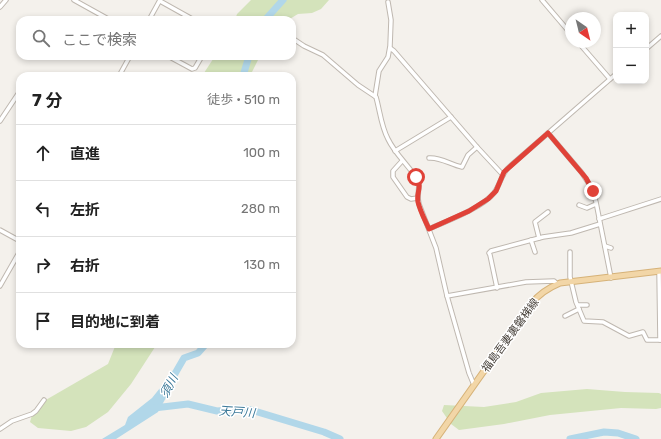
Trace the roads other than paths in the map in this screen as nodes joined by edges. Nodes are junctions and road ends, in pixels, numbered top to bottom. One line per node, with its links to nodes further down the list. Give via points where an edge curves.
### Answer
1 (6, 0): 6 (street)
2 (74, 0): 7 (street)
3 (160, 0): 8 (street); 9 (street)
4 (542, 0): 10 (street)
5 (388, 2): 13 (street, via 391,20)
6 (0, 7)
7 (103, 16)
8 (151, 16)
9 (187, 16)
10 (565, 27)
11 (661, 36): 15 (street)
12 (296, 41): 22 (street, via 323,55)
13 (390, 48): 22 (street, via 388,57 378,71); 24 (street)
14 (583, 48): 21 (street)
15 (647, 48)
16 (128, 60): 19 (street)
17 (175, 60): 18 (street, via 192,69)
18 (200, 60)
19 (121, 72)
20 (613, 77): 21 (street)
21 (610, 80): 26 (street)
22 (375, 96): 28 (street, via 386,135)
23 (16, 97): 25 (street)
24 (452, 117): 27 (street); 28 (street)
25 (0, 121)
26 (548, 133): 31 (street); 34 (street, via 586,178)
27 (477, 147): 29 (street, via 468,155 462,167 433,157); 31 (street)
28 (395, 151): 30 (street)
29 (429, 158)
30 (402, 160): 32 (street, via 419,181); 32 (street, via 393,171 393,177 407,197)
31 (503, 174): 39 (street, via 496,191 488,199 469,211)
32 (418, 198): 39 (street)
33 (661, 199): 37 (street)
34 (596, 204): 35 (street, via 587,208); 37 (street)
35 (579, 205)
36 (548, 212): 41 (street, via 535,222)
37 (599, 219): 38 (street)
38 (600, 224): 41 (street, via 571,233); 44 (street)
39 (429, 229): 55 (street)
40 (0, 230): 42 (street)
41 (538, 238): 43 (street)
42 (16, 239)
43 (531, 240): 46 (street); 54 (street, via 489,253)
44 (604, 246): 45 (street); 50 (street)
45 (611, 248)
46 (535, 252)
47 (570, 252): 51 (street)
48 (16, 258): 53 (street)
49 (660, 271): 50 (main road, 福島吾妻裏磐梯線); 59 (street)
50 (611, 278): 51 (main road, 福島吾妻裏磐梯線)
51 (571, 282): 52 (main road, 福島吾妻裏磐梯線); 57 (street)
52 (557, 284): 54 (street, via 554,281 526,282); 60 (main road, 福島吾妻裏磐梯線, via 536,298)
53 (0, 286)
54 (497, 288): 55 (street)
55 (447, 296): 60 (street)
56 (587, 304): 57 (street)
57 (578, 307): 58 (street); 59 (street, via 584,321 603,322 629,336 643,332 647,340)
58 (565, 316)
59 (661, 340)
60 (474, 385): 63 (main road, 福島吾妻裏磐梯線)
61 (44, 400): 62 (street, via 32,414 12,421)
62 (0, 429)
63 (438, 437)

